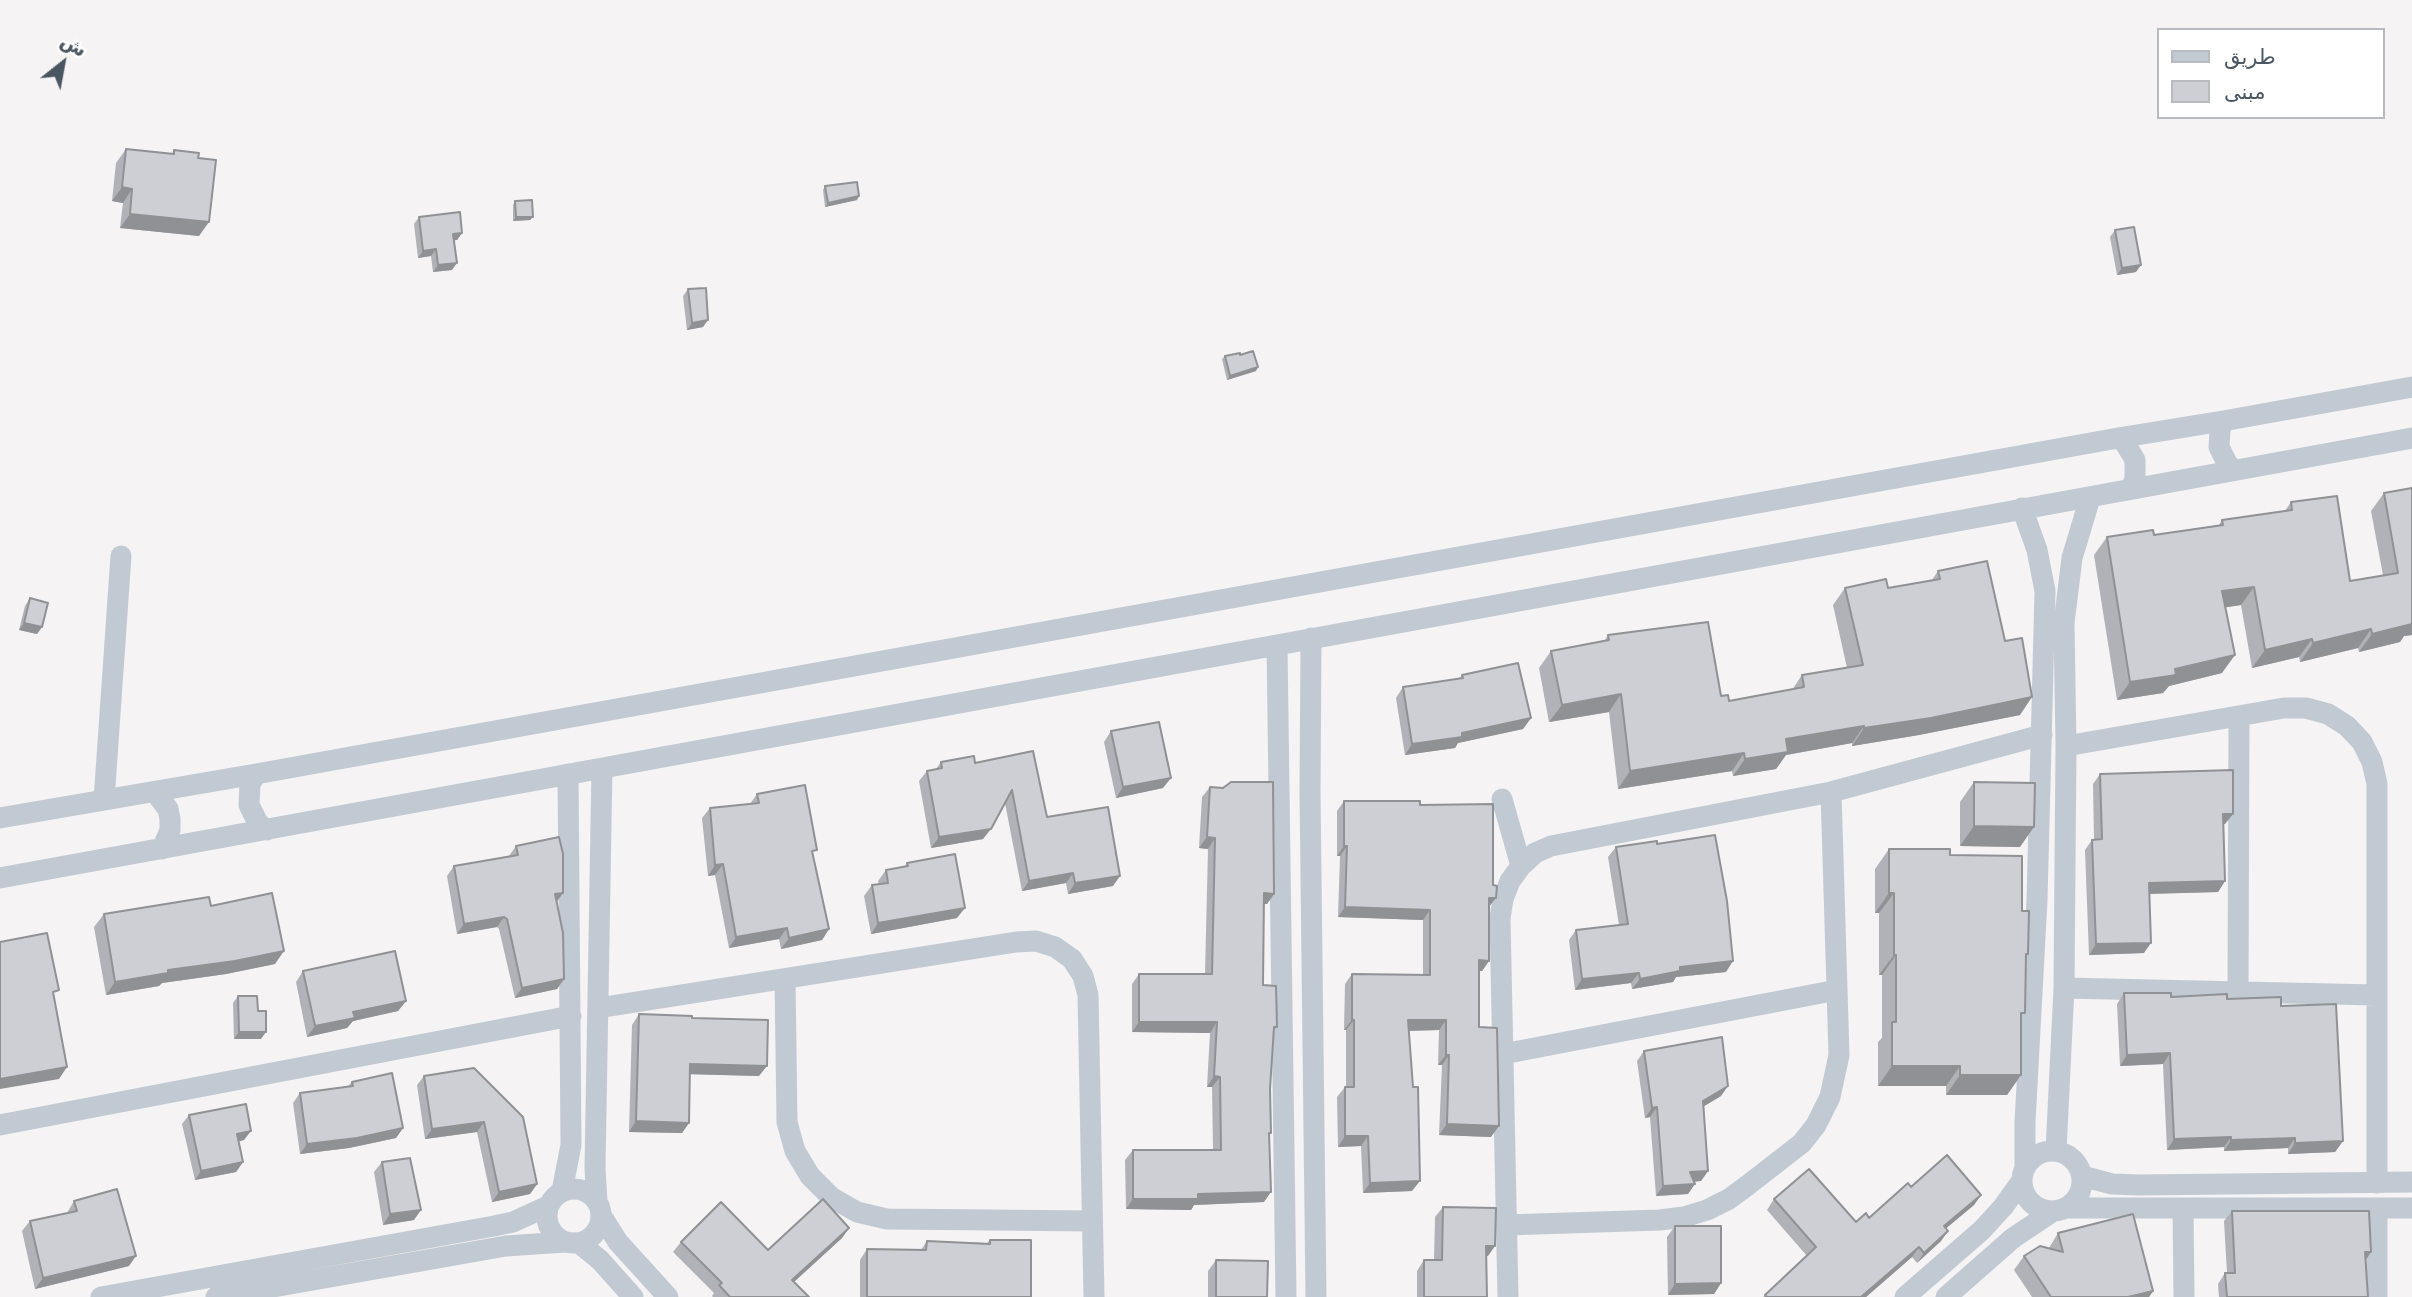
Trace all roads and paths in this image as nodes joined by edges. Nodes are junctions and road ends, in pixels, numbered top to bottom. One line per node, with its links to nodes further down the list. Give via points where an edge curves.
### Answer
1 (2412, 387): 2 (street)
2 (2224, 421): 3 (street); 5 (street, via 2220,447)
3 (2118, 438): 6 (street, via 2135,460); 16 (street)
4 (2412, 438): 5 (street)
5 (2234, 470): 6 (street)
6 (2130, 488): 7 (street)
7 (2090, 498): 8 (street); 14 (street, via 2066,600)
8 (2022, 508): 10 (street); 13 (street, via 2045,591)
9 (121, 555): 21 (street)
10 (1311, 638): 11 (street); 30 (street)
11 (1277, 645): 15 (street); 29 (street)
12 (2239, 716): 14 (street); 34 (street); 35 (street, via 2284,708 2328,714 2362,742 2372,762 2377,784)
13 (2042, 735): 19 (street); 28 (street)
14 (2066, 746): 27 (street)
15 (602, 768): 17 (street); 36 (street)
16 (256, 774): 18 (street); 23 (street, via 248,805)
17 (568, 775): 23 (street); 37 (street)
18 (155, 792): 21 (street); 24 (street, via 170,819)
19 (1831, 792): 25 (street, via 1550,846); 33 (street)
20 (1502, 799): 25 (street)
21 (104, 800): 22 (street)
22 (0, 818)
23 (267, 830): 24 (street)
24 (162, 849): 26 (street)
25 (1521, 866): 38 (street, via 1510,881 1500,918)
26 (0, 878)
27 (2064, 897): 28 (street); 32 (street)
28 (2037, 900): 43 (street)
29 (1282, 935): 30 (street); 40 (street)
30 (1312, 935): 39 (street)
31 (785, 979): 36 (street); 55 (street, via 787,1122 795,1151 810,1177 831,1197 858,1212 887,1219); 55 (street, via 1016,942 1036,941 1072,959 1088,995)
32 (2064, 988): 34 (street); 42 (street)
33 (1837, 990): 38 (street); 56 (street, via 1839,1055 1822,1114 1802,1143 1748,1185 1718,1205 1684,1217)
34 (2238, 992): 35 (street)
35 (2376, 995): 46 (street)
36 (598, 1008): 49 (street)
37 (571, 1016): 41 (street); 48 (street, via 571,1145)
38 (1503, 1054): 56 (street)
39 (1313, 1108): 40 (street); 64 (street)
40 (1284, 1110): 63 (street)
41 (0, 1125)
42 (2056, 1151): 43 (street, via 2038,1154); 44 (street, via 2076,1162)
43 (2023, 1174): 54 (street, via 2028,1200 2034,1206); 66 (street, via 1982,1230)
44 (2082, 1176): 47 (street, via 2125,1185); 54 (street, via 2080,1195)
45 (2412, 1182): 46 (street)
46 (2376, 1183): 47 (street)
47 (2245, 1184): 53 (street)
48 (555, 1199): 49 (street, via 578,1189 592,1195); 57 (street, via 547,1223 551,1231); 58 (street, via 513,1222)
49 (599, 1208): 57 (street, via 595,1233); 61 (street, via 618,1242)
50 (2376, 1208): 51 (street); 53 (street); 69 (street)
51 (2412, 1208)
52 (2183, 1209): 53 (street); 54 (street); 68 (street)
53 (2245, 1209)
54 (2059, 1210): 67 (street, via 2013,1238)
55 (1092, 1222): 62 (street)
56 (1506, 1225): 65 (street)
57 (572, 1242): 59 (street, via 506,1246); 60 (street, via 600,1260)
58 (101, 1297)
59 (216, 1297)
60 (634, 1297)
61 (668, 1297)
62 (1094, 1297)
63 (1286, 1297)
64 (1316, 1297)
65 (1507, 1297)
66 (1906, 1297)
67 (1946, 1297)
68 (2184, 1297)
69 (2376, 1297)

